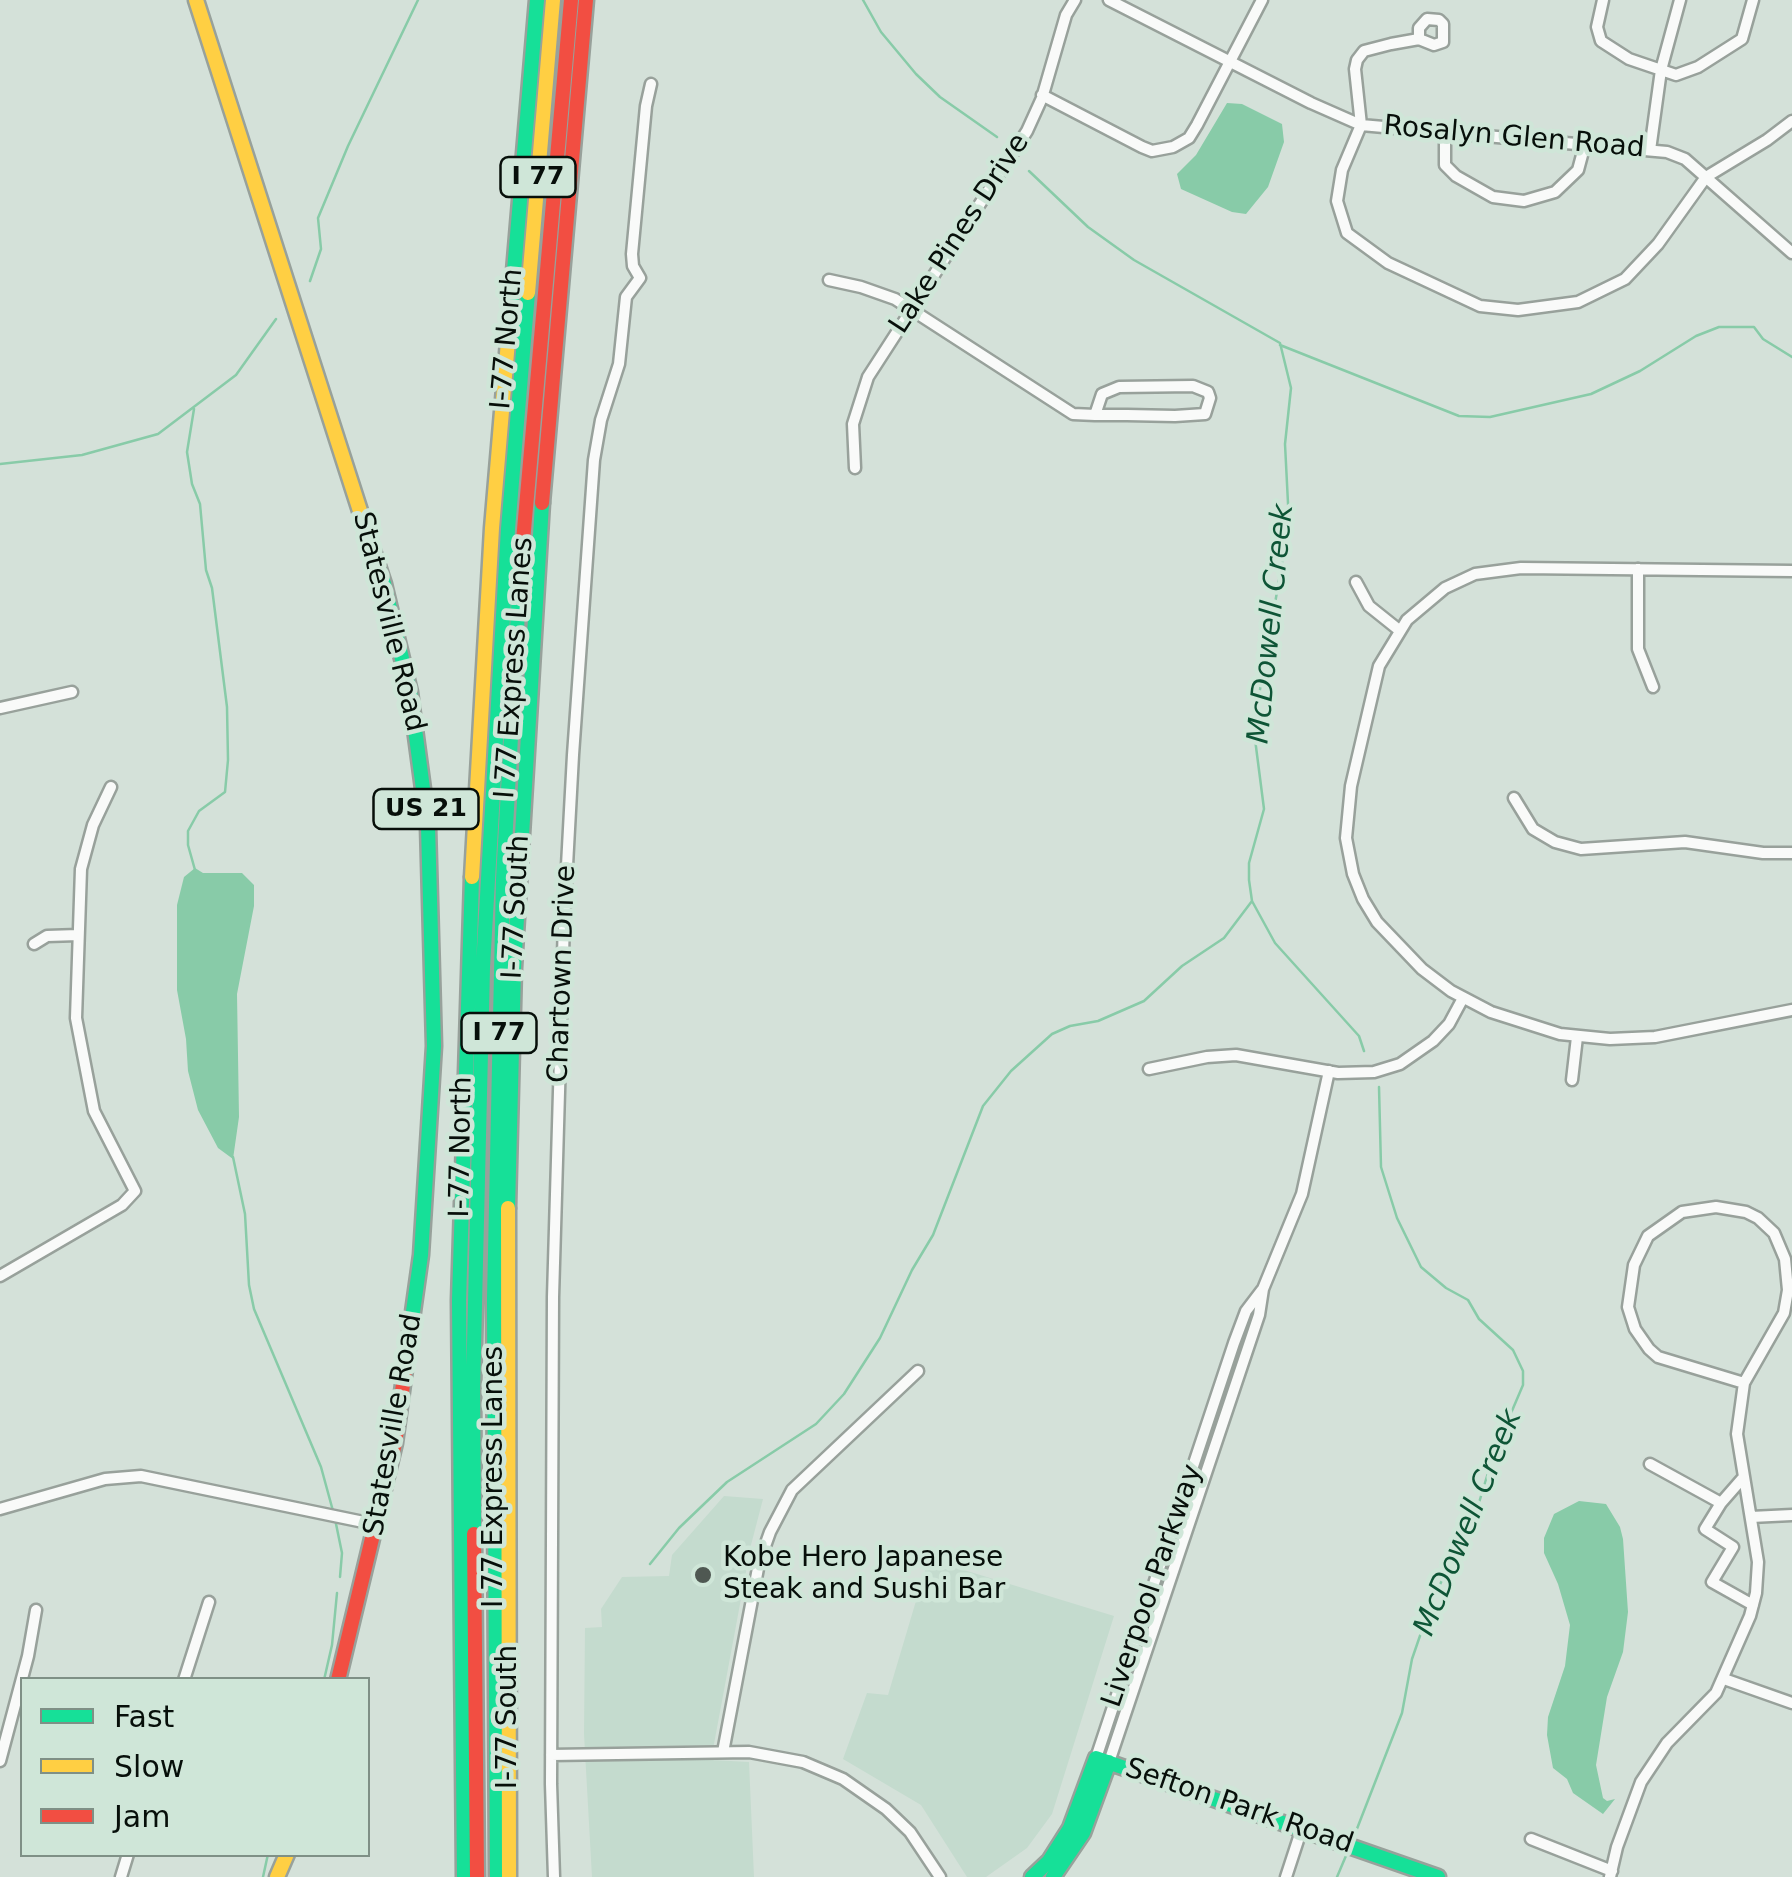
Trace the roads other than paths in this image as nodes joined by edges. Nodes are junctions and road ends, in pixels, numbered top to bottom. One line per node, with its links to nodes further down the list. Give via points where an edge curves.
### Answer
1 (196, 0): 59 (main road, Statesville Road / US 21, via 384,584 410,692 424,793 434,966 430,1156 412,1336)
2 (537, 0): 38 (main road, I-77 North / I 77)
3 (553, 0): 34 (main road, I 77 Express Lanes / I 77)
4 (570, 0): 23 (main road, I 77 Express Lanes / I 77)
5 (586, 0): 27 (main road, I-77 South / I 77)
6 (1075, 0): 16 (street, Lake Pines Drive)
7 (1109, 0): 13 (street, Rosalyn Glen Road)
8 (1262, 0): 13 (street)
9 (1603, 0): 14 (street, via 1601,41)
10 (1680, 0): 14 (street)
11 (1752, 0): 14 (street, via 1734,47 1676,75)
12 (1419, 38): 18 (street, via 1364,51 1356,60)
13 (1231, 63): 16 (street, via 1188,138 1158,151); 18 (street, Rosalyn Glen Road)
14 (1662, 70): 21 (street)
15 (652, 84): 72 (street, Chartown Drive, via 632,254 640,278 626,297 619,364 594,460 573,746 553,1282)
16 (1042, 96): 26 (street, Lake Pines Drive, via 1028,131)
17 (1792, 120): 22 (street)
18 (1360, 125): 19 (street, Rosalyn Glen Road); 22 (street, via 1336,201 1348,232 1388,263 1480,306 1518,310 1578,302 1625,279)
19 (1445, 133): 20 (street, Rosalyn Glen Road); 20 (street, via 1445,165 1456,176 1492,197 1524,201 1555,192 1578,170)
20 (1585, 144): 21 (street, Rosalyn Glen Road)
21 (1650, 150): 22 (street, Rosalyn Glen Road, via 1685,159)
22 (1706, 177): 24 (street, Rosalyn Glen Road)
23 (553, 191): 27 (main road); 80 (main road, I 77 Express Lanes / I 77, via 524,513 503,880 494,1300)
24 (1792, 254)
25 (829, 280): 26 (street)
26 (912, 308): 28 (street, via 1055,404); 29 (street, Lake Pines Drive, via 858,402)
27 (557, 318): 81 (main road, I-77 South / I 77, via 528,689 511,1056)
28 (1095, 415): 28 (street, via 1205,414 1210,398 1193,386 1119,387 1102,394)
29 (855, 468)
30 (1638, 569): 31 (street); 33 (street, via 1487,572 1434,595); 35 (street, via 1638,649)
31 (1792, 570)
32 (1356, 582): 33 (street, via 1369,606)
33 (1399, 630): 44 (street, via 1374,680 1346,817 1347,849 1378,922 1422,970)
34 (500, 646): 38 (main road); 79 (main road, I 77 Express Lanes / I 77, via 476,1212)
35 (1653, 687)
36 (72, 692): 37 (street)
37 (0, 708)
38 (478, 762): 78 (main road, I-77 North / I 77, via 459,1300)
39 (111, 787): 42 (street, via 84,853)
40 (1514, 798): 41 (street, via 1529,825 1568,846 1685,842)
41 (1792, 853)
42 (78, 935): 43 (street, via 47,936); 50 (street, via 76,1018 85,1078 134,1195)
43 (34, 944)
44 (1463, 998): 46 (street, via 1516,1022); 48 (street, via 1444,1030 1407,1060 1374,1072)
45 (1792, 1010): 46 (street, via 1655,1037)
46 (1577, 1037): 49 (street)
47 (1150, 1069): 48 (street, via 1236,1055)
48 (1329, 1071): 73 (street, Liverpool Parkway, via 1302,1194 1234,1343)
49 (1572, 1080)
50 (0, 1276)
51 (918, 1371): 71 (street, via 792,1490 770,1532)
52 (1744, 1383): 52 (street, via 1787,1304 1780,1244 1746,1212 1682,1212 1648,1236 1639,1253 1628,1294 1630,1319 1658,1356); 54 (street, via 1737,1424)
53 (1650, 1464): 55 (street)
54 (1742, 1479): 55 (street); 58 (street)
55 (1720, 1503): 61 (street, via 1705,1529 1733,1548 1712,1582)
56 (0, 1510): 59 (street, via 105,1479 142,1476)
57 (1792, 1515): 58 (street)
58 (1750, 1517): 61 (street, via 1759,1578)
59 (378, 1524): 65 (main road, Statesville Road / US 21)
60 (209, 1602): 64 (street)
61 (1753, 1605): 66 (street)
62 (36, 1610): 63 (street)
63 (22, 1677)
64 (185, 1677)
65 (339, 1677)
66 (1724, 1679): 68 (street); 77 (street, via 1641,1782)
67 (20, 1686): 69 (street)
68 (1792, 1703)
69 (9, 1728): 70 (street); 74 (street)
70 (20, 1732)
71 (723, 1752): 72 (street); 83 (street, via 776,1756 854,1785 910,1832)
72 (551, 1755): 82 (street, Chartown Drive)
73 (1102, 1760): 75 (main road, Sefton Park Road); 84 (main road, Liverpool Parkway, via 1070,1828); 85 (main road, Liverpool Parkway, via 1083,1833)
74 (0, 1762)
75 (1302, 1828): 86 (street); 87 (main road, Sefton Park Road)
76 (1532, 1839): 77 (street)
77 (1611, 1874)
78 (461, 1877)
79 (477, 1877)
80 (497, 1877)
81 (509, 1877)
82 (554, 1877)
83 (940, 1877)
84 (1032, 1877)
85 (1053, 1877)
86 (1286, 1877)
87 (1438, 1877)

